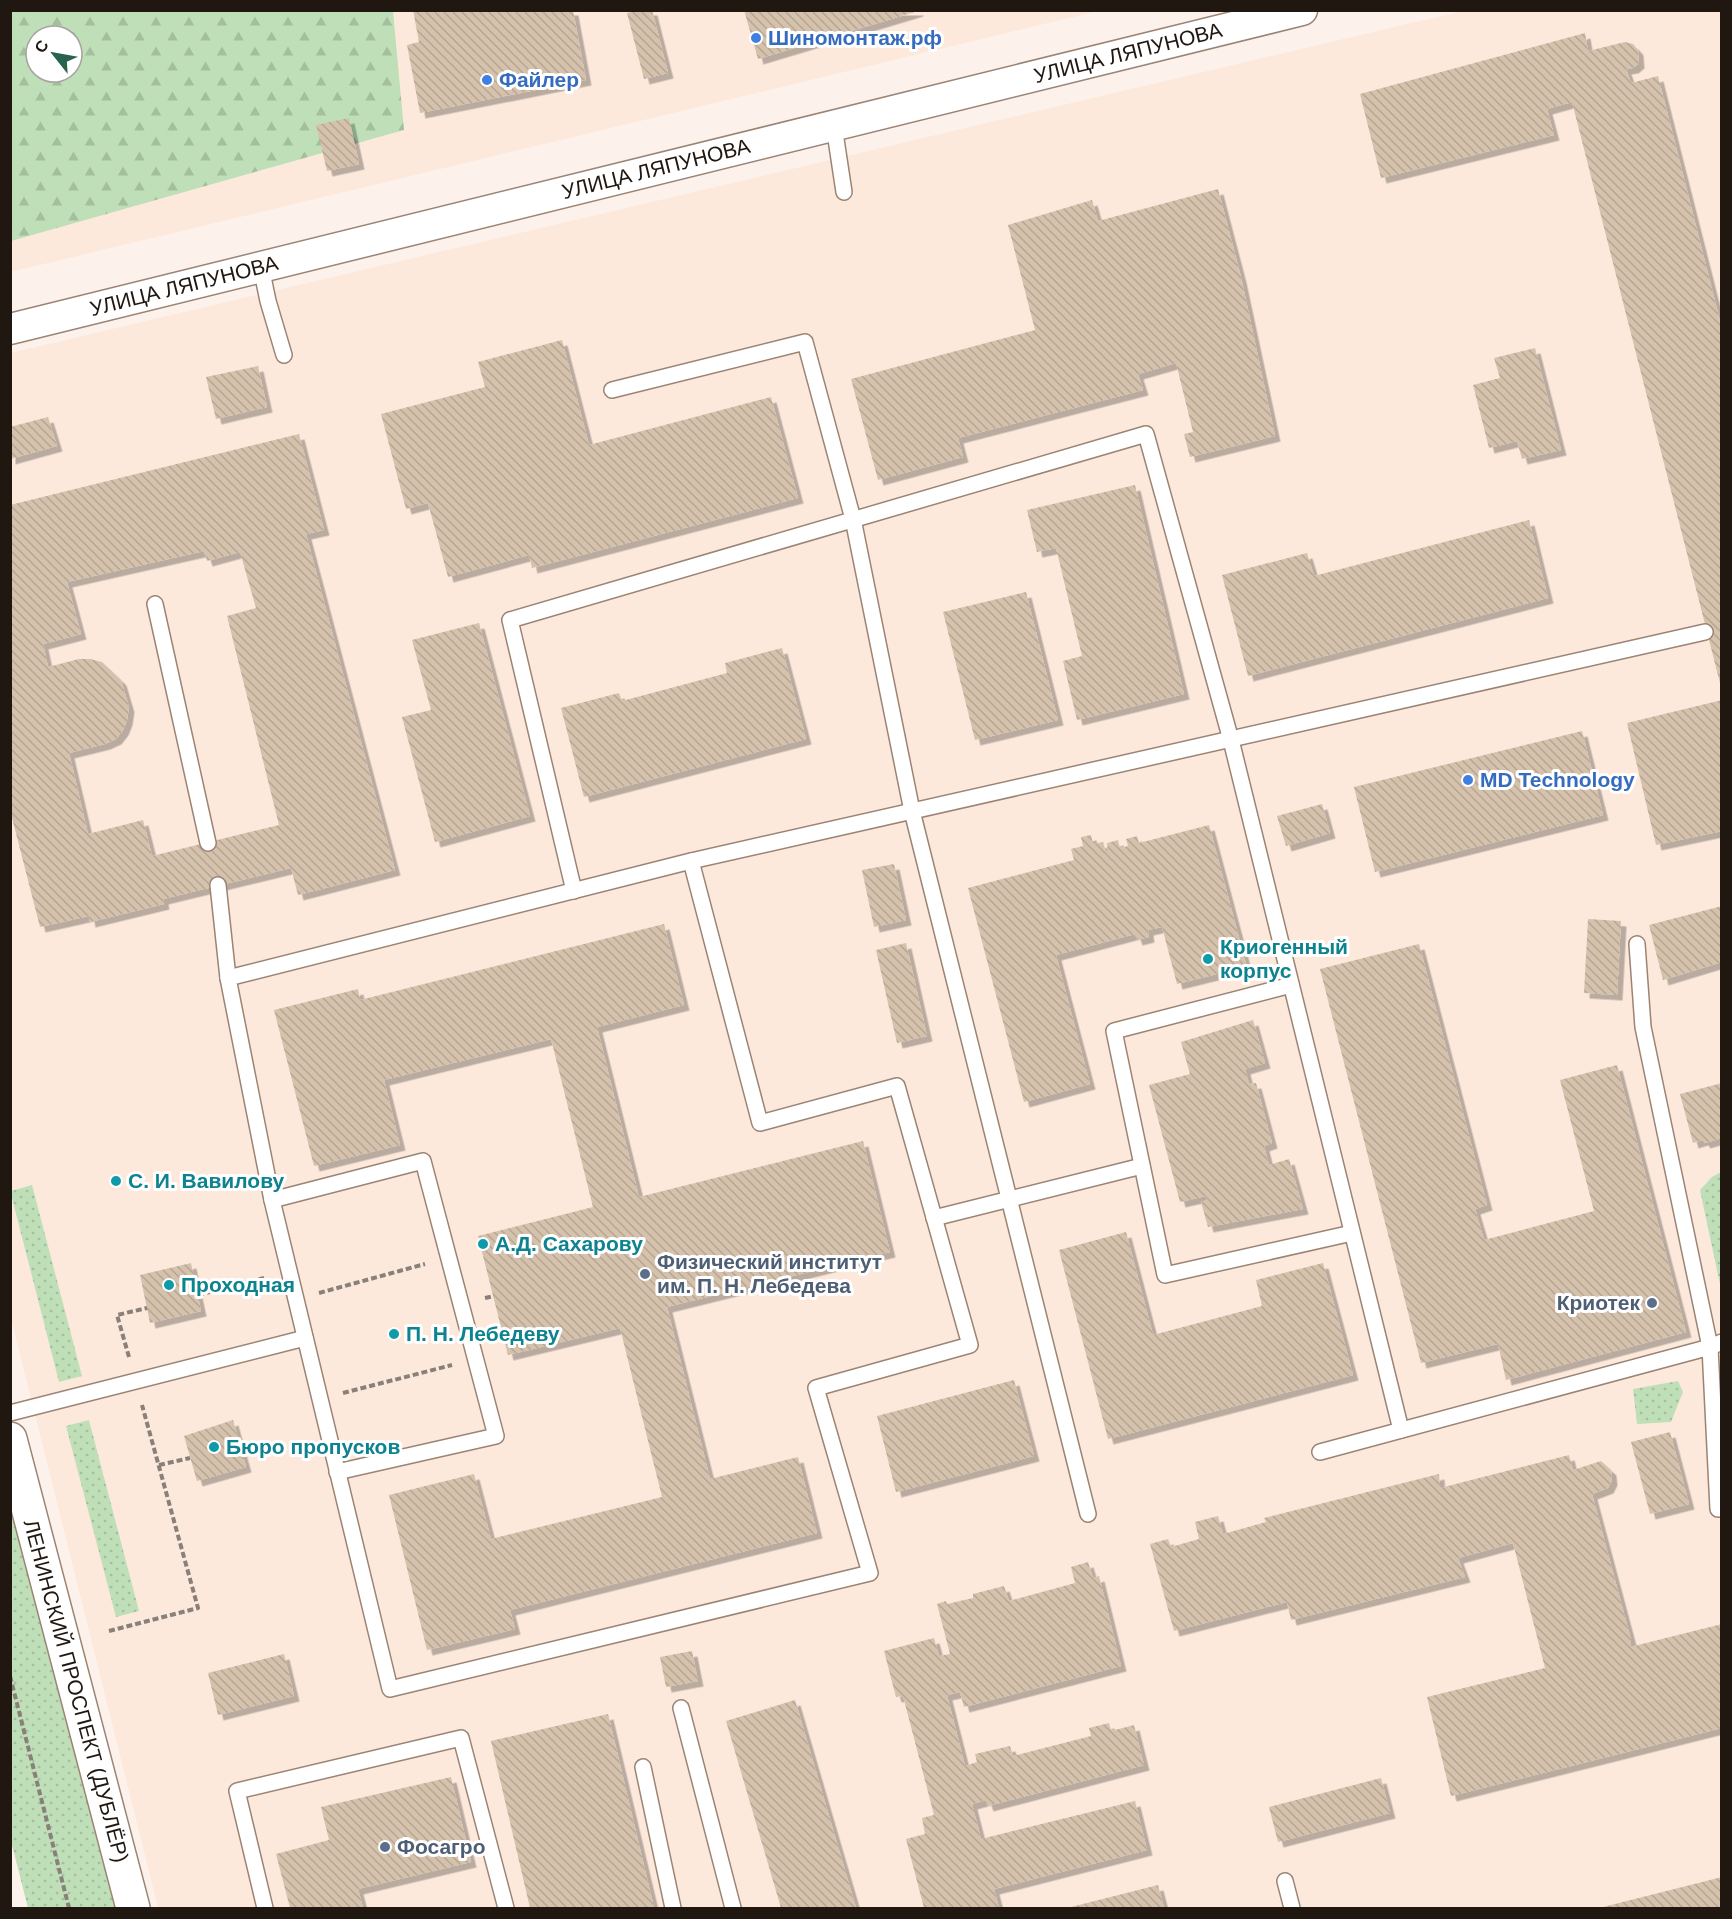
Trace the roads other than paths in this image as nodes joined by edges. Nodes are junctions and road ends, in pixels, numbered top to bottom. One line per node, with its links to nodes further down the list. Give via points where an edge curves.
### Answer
1 (1302, 10): 2 (street, УЛИЦА ЛЯПУНОВА)
2 (834, 126): 3 (lane); 4 (street, УЛИЦА ЛЯПУНОВА)
3 (844, 192)
4 (261, 267): 5 (street, УЛИЦА ЛЯПУНОВА); 6 (lane)
5 (10, 329)
6 (284, 355)
7 (612, 390): 8 (lane, via 805,342)
8 (853, 519): 11 (lane, via 1146,434); 12 (lane); 16 (lane, via 510,620)
9 (155, 604): 13 (lane)
10 (1706, 632): 11 (lane)
11 (1231, 740): 12 (lane); 19 (lane)
12 (912, 811): 14 (lane); 21 (lane)
13 (208, 843)
14 (691, 861): 16 (lane); 23 (lane, via 760,1123 897,1086)
15 (218, 885): 18 (lane)
16 (574, 891): 18 (lane)
17 (1637, 944): 26 (lane, via 1643,1027)
18 (228, 978): 22 (lane)
19 (1291, 985): 20 (lane, via 1114,1031); 24 (lane)
20 (1142, 1166): 21 (lane); 24 (lane, via 1165,1275)
21 (1009, 1199): 23 (lane); 33 (lane)
22 (272, 1200): 25 (lane); 31 (lane, via 423,1161 496,1436)
23 (934, 1218): 31 (lane, via 970,1345 816,1388 870,1573 390,1689)
24 (1352, 1233): 28 (lane)
25 (304, 1338): 27 (lane); 31 (lane)
26 (1716, 1345): 28 (lane); 32 (lane, via 1718,1509)
27 (10, 1413)
28 (1401, 1430): 30 (lane)
29 (10, 1439): 37 (street, ЛЕНИНСКИЙ ПРОСПЕКТ (ДУБЛЁР))
30 (1320, 1452)
31 (337, 1472)
32 (1722, 1508)
33 (1088, 1514)
34 (681, 1708): 41 (lane)
35 (643, 1767): 40 (lane)
36 (1285, 1881): 42 (lane)
37 (133, 1908)
38 (265, 1908): 39 (lane, via 237,1791 461,1738)
39 (506, 1908)
40 (674, 1908)
41 (733, 1908)
42 (1292, 1908)

